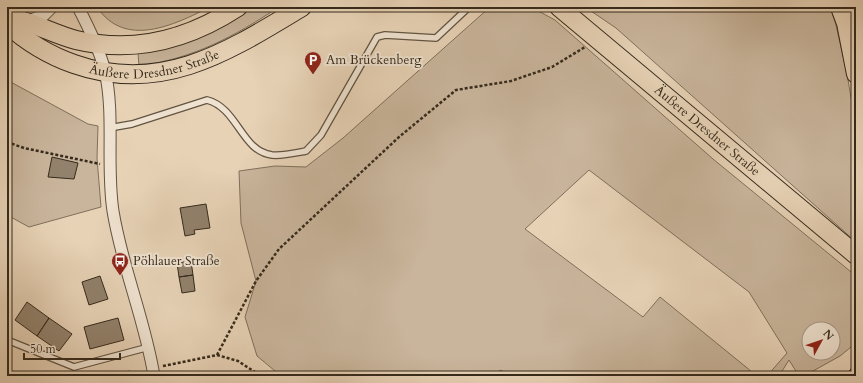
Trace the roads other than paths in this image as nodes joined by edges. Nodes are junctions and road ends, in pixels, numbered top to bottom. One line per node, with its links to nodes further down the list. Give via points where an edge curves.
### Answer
1 (52, 7): 9 (street, via 44,15)
2 (78, 7): 11 (street)
3 (238, 7): 11 (main road, Äußere Dresdner Straße, via 198,30 175,38 140,45)
4 (302, 7): 12 (main road, Äußere Dresdner Straße, via 240,45 186,67 134,75)
5 (469, 7): 14 (lane, via 436,38 385,35 377,37 321,135 306,151 271,155 256,148 246,139 225,109 207,100 132,124)
6 (559, 7): 15 (main road, Äußere Dresdner Straße)
7 (840, 7): 13 (main road, via 846,23)
8 (7, 17): 9 (main road, Äußere Dresdner Straße)
9 (26, 22): 11 (main road, Äußere Dresdner Straße, via 71,38)
10 (7, 24): 12 (main road, Äußere Dresdner Straße, via 45,52)
11 (96, 43): 12 (street)
12 (105, 73): 14 (street)
13 (856, 74)
14 (109, 128): 17 (street, via 113,210)
15 (856, 255)
16 (7, 340): 17 (lane, via 74,367)
17 (149, 347): 18 (street)
18 (154, 372)

